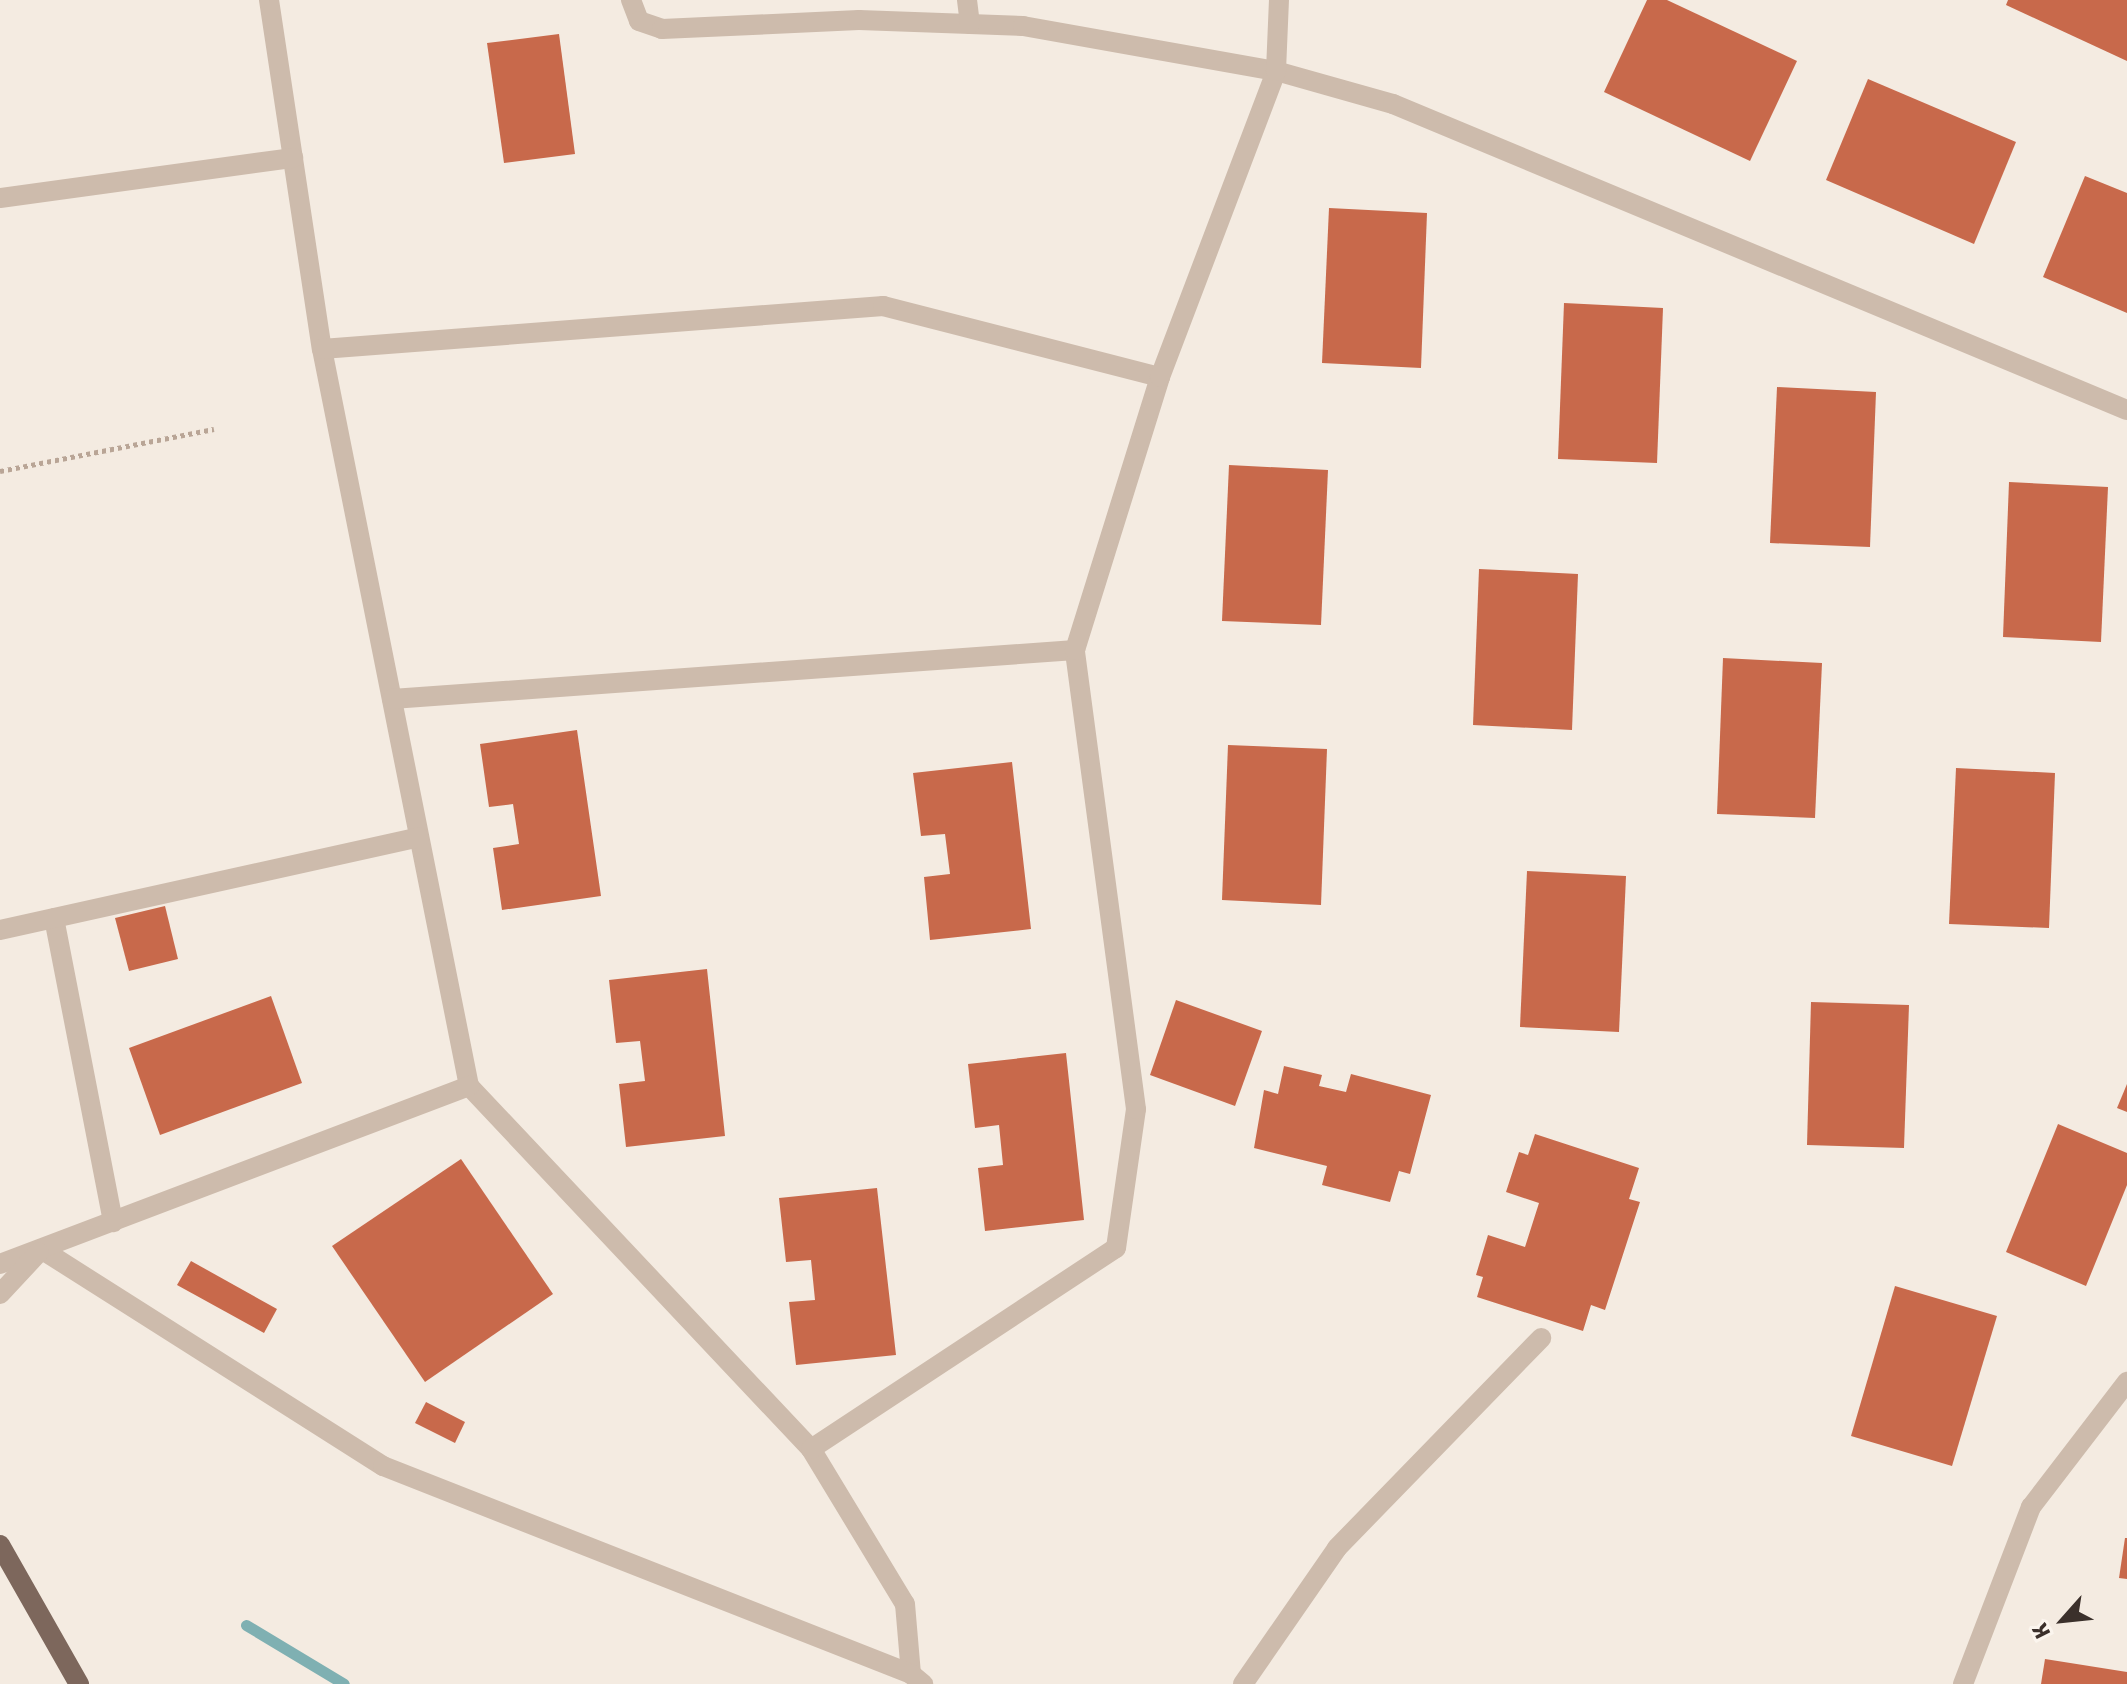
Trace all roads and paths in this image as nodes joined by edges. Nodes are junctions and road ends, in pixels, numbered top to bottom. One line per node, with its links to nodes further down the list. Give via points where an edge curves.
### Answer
1 (269, 0): 7 (street)
2 (631, 0): 5 (street, via 639,21 662,29 859,20)
3 (967, 0): 5 (street)
4 (1279, 0): 6 (street)
5 (970, 24): 6 (street, via 1023,26)
6 (1276, 71): 10 (street); 11 (street, via 1393,104)
7 (293, 158): 8 (street); 9 (street)
8 (0, 198)
9 (322, 349): 10 (street, via 883,306); 15 (street)
10 (1160, 377): 14 (street)
11 (2127, 410)
12 (214, 429): 13 (path)
13 (0, 471)
14 (1075, 650): 15 (street); 26 (street, via 1136,1109 1116,1248)
15 (392, 699): 16 (street)
16 (419, 837): 17 (street); 19 (street)
17 (54, 918): 18 (street); 20 (street)
18 (0, 930)
19 (469, 1086): 20 (street); 26 (street)
20 (113, 1222): 21 (street)
21 (41, 1249): 22 (street); 23 (street); 28 (street, via 383,1466)
22 (0, 1264)
23 (0, 1294)
24 (1541, 1338): 30 (street, via 1337,1548)
25 (2127, 1382): 31 (street, via 2031,1507)
26 (811, 1449): 28 (street, via 905,1604)
27 (0, 1545): 29 (main road)
28 (917, 1679)
29 (79, 1684)
30 (1243, 1684)
31 (1963, 1684)

